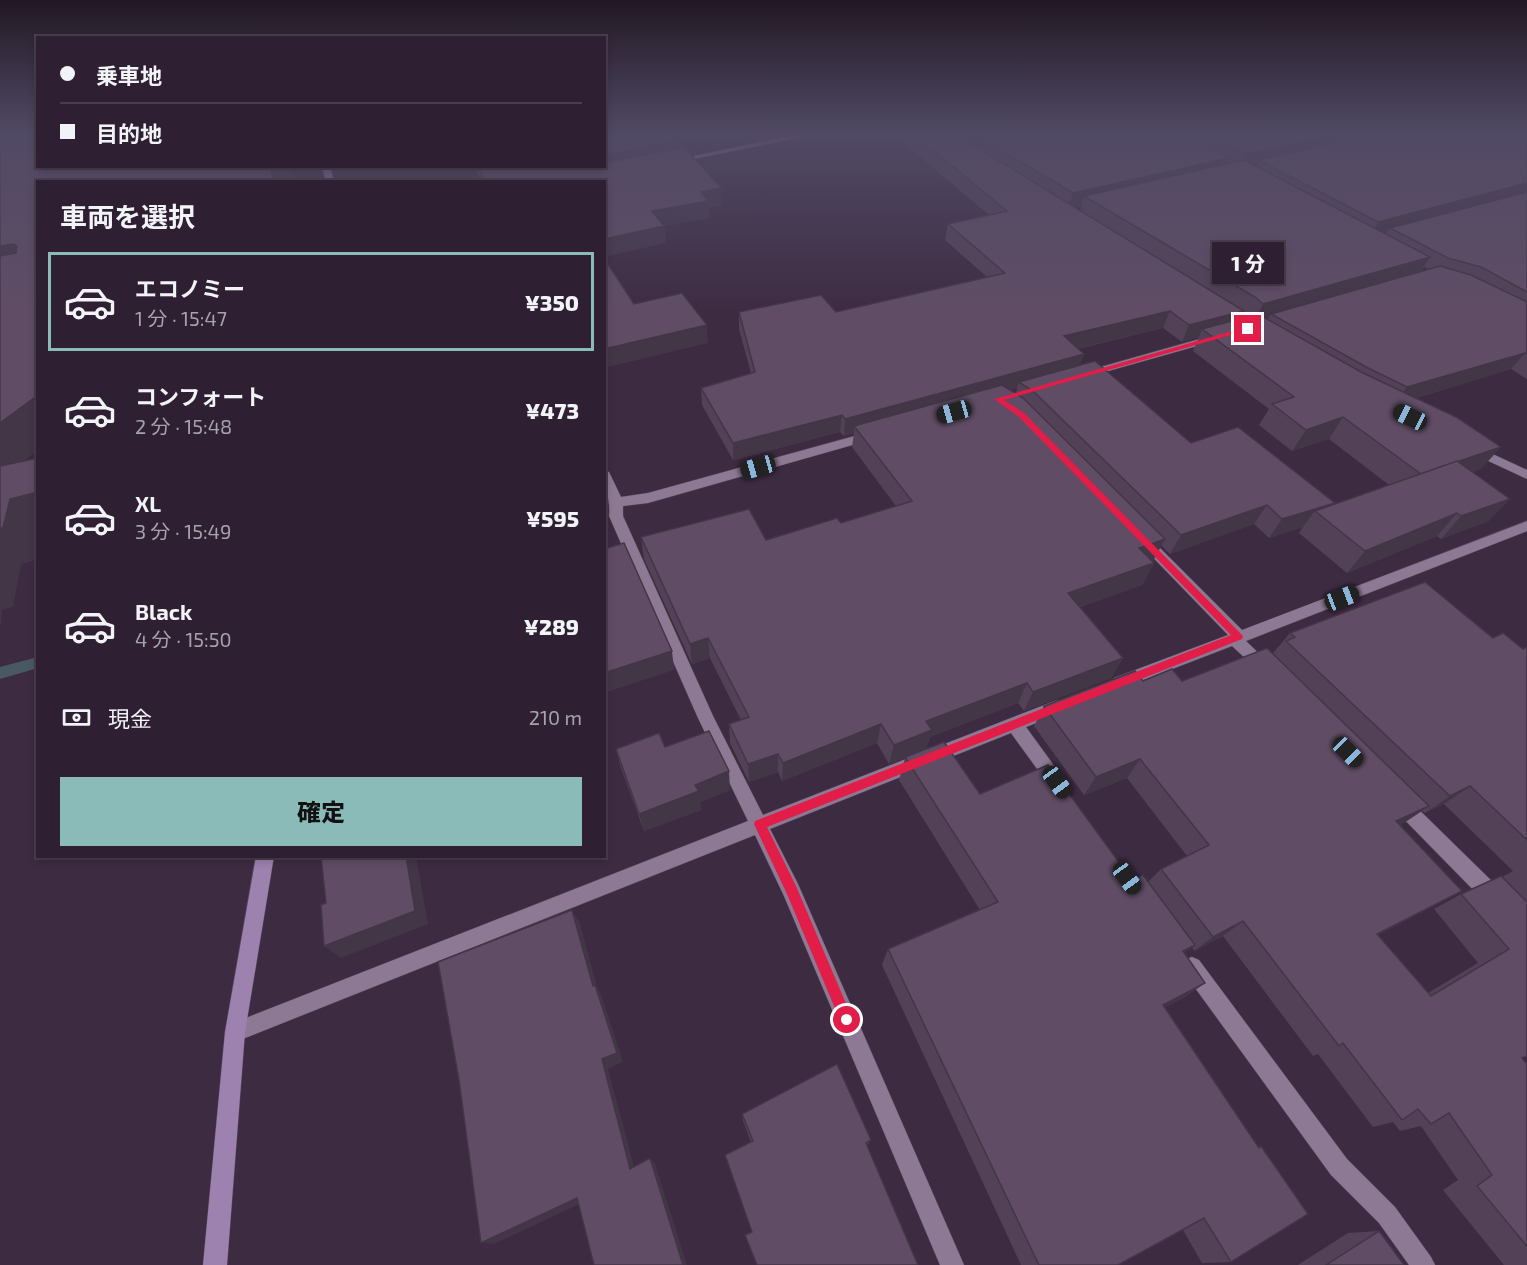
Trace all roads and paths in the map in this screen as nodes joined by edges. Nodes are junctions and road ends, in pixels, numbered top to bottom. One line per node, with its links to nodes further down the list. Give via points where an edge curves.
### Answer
1 (1226, 335): 2 (street)
2 (1078, 377)
3 (885, 431): 7 (street, via 648,498)
4 (1465, 445): 5 (street)
5 (1527, 475)
6 (606, 480): 7 (street)
7 (616, 502): 17 (street, via 616,516 647,588)
8 (1527, 526): 10 (street)
9 (1138, 534): 10 (street)
10 (1236, 637): 11 (street); 12 (street)
11 (1276, 680)
12 (1102, 690)
13 (1069, 703): 14 (street)
14 (1014, 724): 16 (street); 17 (street)
15 (1385, 788): 19 (street)
16 (1071, 801)
17 (759, 824): 21 (street); 23 (street)
18 (265, 858): 21 (street)
19 (1510, 913)
20 (1184, 955): 24 (street, via 1339,1167 1387,1215)
21 (235, 1032): 22 (street)
22 (215, 1265)
23 (952, 1265)
24 (1423, 1265)

